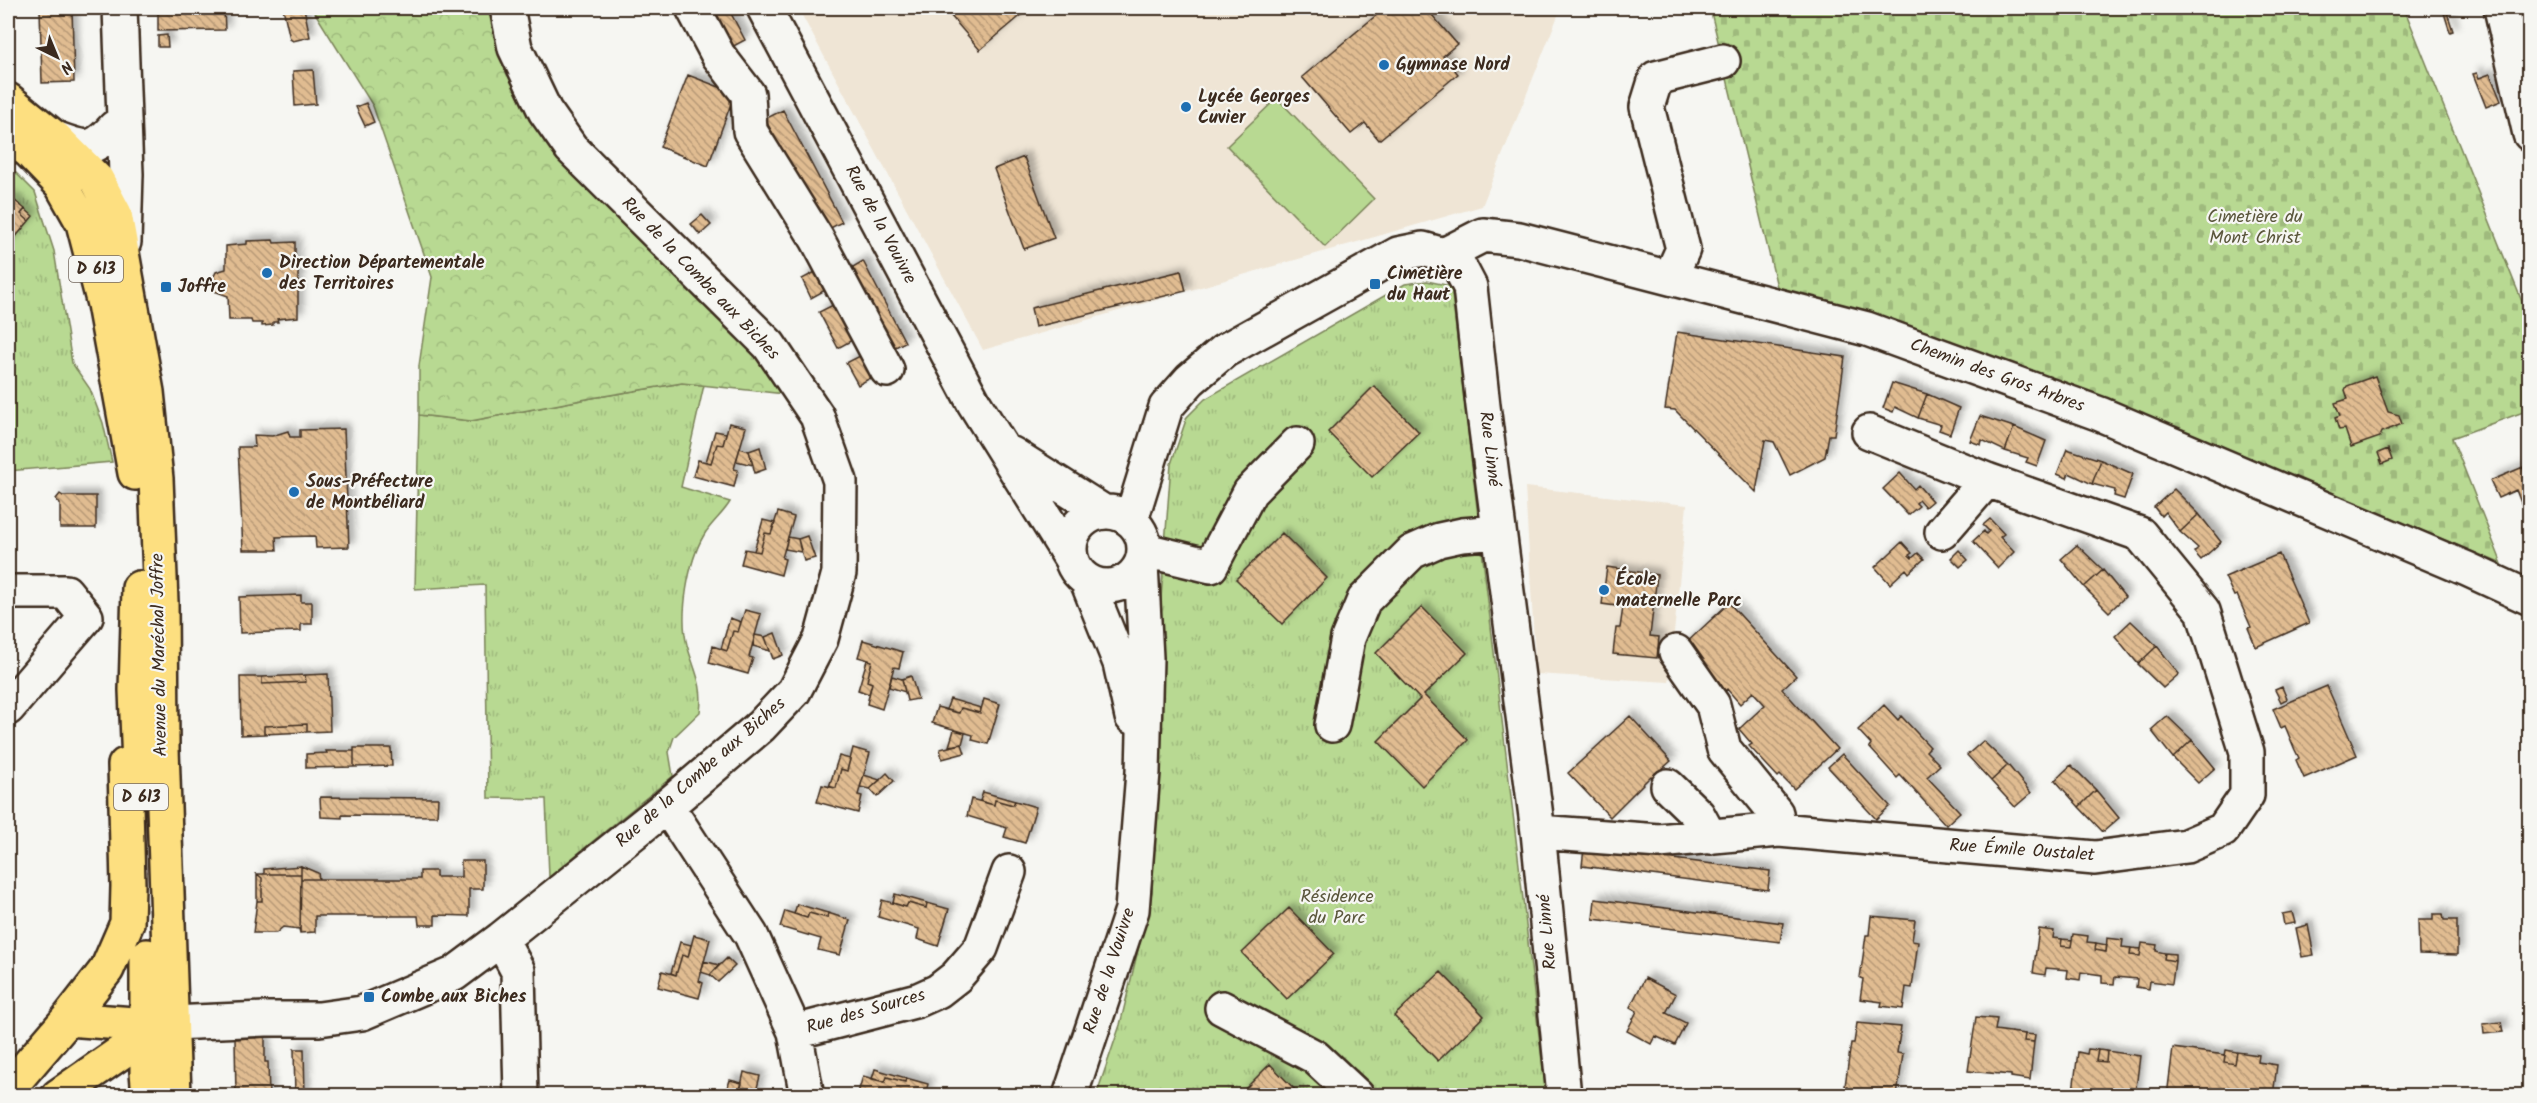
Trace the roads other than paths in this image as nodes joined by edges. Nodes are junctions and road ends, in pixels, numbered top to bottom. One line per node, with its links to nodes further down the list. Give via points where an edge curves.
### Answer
1 (120, 8): 7 (street, Avenue du Maréchal Joffre)
2 (507, 8): 39 (street, Rue de la Combe aux Biches, via 515,48 545,111 571,148 769,345 818,416 840,481 839,573 821,639 794,691 761,726)
3 (693, 8): 21 (street, via 718,55 748,94 750,131 817,239)
4 (764, 8): 20 (street, Rue de la Vouivre)
5 (783, 8): 20 (street, via 909,248)
6 (2501, 8): 13 (street)
7 (121, 48): 11 (street, Avenue du Maréchal Joffre); 15 (street, Avenue du Maréchal Joffre)
8 (1723, 61): 19 (street, via 1656,78 1647,107 1683,249)
9 (8, 100): 14 (main road, D 613)
10 (8, 113): 15 (street, via 47,147 76,181)
11 (115, 127): 14 (street, via 102,141 82,148); 15 (street, Avenue du Maréchal Joffre)
12 (8, 133): 14 (main road, D 613)
13 (2529, 134)
14 (46, 148): 15 (main road, D 613); 17 (main road, Avenue du Maréchal Joffre / D 613, via 83,223)
15 (111, 177): 16 (main road, D 613); 17 (street, Avenue du Maréchal Joffre)
16 (116, 214): 17 (street)
17 (108, 254): 30 (main road, Avenue du Maréchal Joffre / D 613, via 133,456); 47 (main road, Avenue du Maréchal Joffre / D 613, via 147,392 156,479)
18 (1444, 255): 19 (street, Chemin des Gros Arbres, via 1483,235 1519,239); 26 (street, via 1423,249 1398,254 1224,351 1166,407 1155,439); 27 (street, Rue Linné, via 1459,266 1470,287)
19 (1670, 278): 33 (street, Chemin des Gros Arbres, via 1867,329 2100,414)
20 (926, 311): 23 (street, Rue de la Vouivre)
21 (887, 370)
22 (1869, 432): 25 (street, Rue Émile Oustalet)
23 (998, 442): 26 (street, Rue de la Vouivre, via 1019,459); 31 (street, Rue de la Vouivre)
24 (1297, 444): 29 (street, via 1250,492 1210,566)
25 (1987, 480): 28 (street); 40 (street, Rue Émile Oustalet, via 2140,534 2203,611 2247,752 2247,795 2223,830 2186,846 2095,858)
26 (1117, 516): 29 (street, via 1139,528); 31 (street, via 1090,515 1080,523 1070,545)
27 (1499, 532): 36 (street, via 1439,540 1412,552 1364,600 1348,638); 41 (street, Rue Linné)
28 (1942, 532)
29 (1143, 557): 31 (street, via 1136,573 1118,585 1097,585); 37 (street, Rue de la Vouivre)
30 (139, 568): 46 (main road, D 613, via 121,631 127,923 107,969); 47 (main road, Avenue du Maréchal Joffre / D 613, via 136,690 148,985)
31 (1079, 569): 37 (street, Rue de la Vouivre, via 1120,663)
32 (8, 592): 35 (street, via 66,592 86,616)
33 (2529, 598)
34 (1676, 652): 40 (street, via 1713,705 1724,749 1776,813)
35 (8, 708)
36 (1332, 725)
37 (1143, 772): 55 (street, Rue de la Vouivre, via 1131,910)
38 (1668, 786): 42 (street, via 1698,815)
39 (667, 806): 44 (street, Rue de la Combe aux Biches); 48 (street, Rue des Sources, via 750,935)
40 (1779, 830): 42 (street, Rue Émile Oustalet)
41 (1538, 832): 42 (street, Rue Émile Oustalet, via 1659,841); 57 (street, Rue Linné)
42 (1710, 837)
43 (1008, 872): 48 (street, Rue des Sources, via 981,948 938,991 918,1000)
44 (501, 939): 47 (street, Rue de la Combe aux Biches, via 453,974 370,1011 326,1018); 53 (street, via 518,970)
45 (1222, 1008): 56 (street, via 1316,1057)
46 (68, 1019): 47 (main road); 49 (main road, D 613)
47 (159, 1024): 50 (main road); 51 (main road); 52 (main road)
48 (795, 1032): 54 (street, Rue des Sources)
49 (8, 1089)
50 (58, 1095)
51 (149, 1095)
52 (174, 1095)
53 (521, 1095)
54 (807, 1095)
55 (1070, 1095)
56 (1357, 1095)
57 (1564, 1095)

